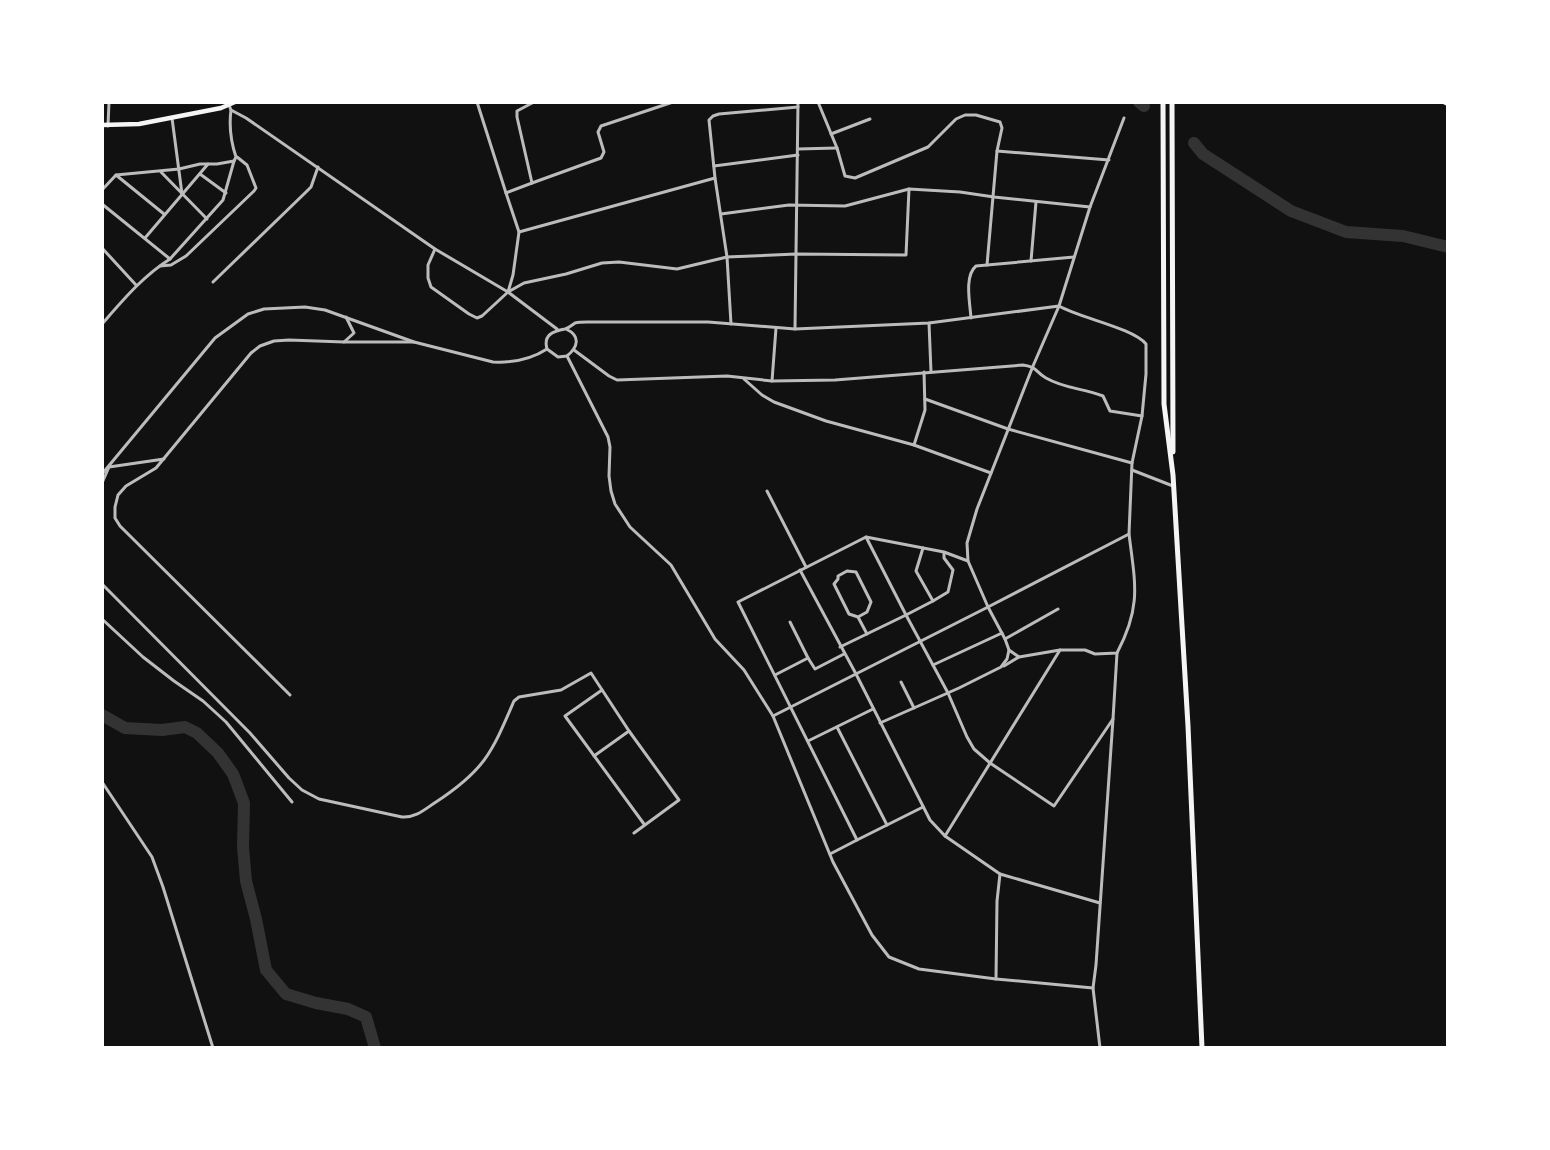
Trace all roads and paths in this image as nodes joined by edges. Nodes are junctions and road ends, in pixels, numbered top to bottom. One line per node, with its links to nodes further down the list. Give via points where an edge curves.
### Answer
1 (109, 102): 15 (street)
2 (477, 102): 36 (street)
3 (534, 102): 32 (street, via 517,111)
4 (673, 102): 32 (street, via 601,126 598,132 604,152 601,158)
5 (818, 102): 16 (street)
6 (1163, 102): 90 (main road, via 1164,404)
7 (1172, 102): 90 (main road)
8 (1444, 102): 9 (main road)
9 (1448, 104)
10 (232, 105): 12 (main road); 21 (street, via 231,131); 26 (street)
11 (798, 105): 18 (street); 25 (street, via 712,116 709,120)
12 (172, 118): 15 (main road); 27 (street)
13 (1124, 118): 22 (street)
14 (870, 119): 16 (street)
15 (105, 125)
16 (831, 134): 17 (street)
17 (837, 148): 18 (street); 19 (street, via 845,176 855,178 928,147 956,119 965,115 1000,122 1002,128)
18 (798, 149): 20 (street)
19 (997, 151): 22 (street); 38 (street)
20 (798, 155): 25 (street); 41 (street)
21 (236, 156): 23 (street); 56 (street, via 246,165 256,188 254,191 186,256 171,265)
22 (1109, 160): 42 (street)
23 (234, 161): 24 (street); 35 (street)
24 (208, 164): 27 (street); 29 (street)
25 (714, 166): 31 (street)
26 (318, 167): 49 (street); 57 (street, via 306,194)
27 (179, 169): 28 (street); 37 (street)
28 (161, 171): 30 (street); 37 (street)
29 (200, 174): 35 (street); 37 (street)
30 (116, 175): 34 (street); 43 (street)
31 (715, 178): 44 (street); 46 (street)
32 (532, 183): 36 (street)
33 (909, 189): 38 (street); 41 (street, via 845,206); 50 (street, via 906,255)
34 (102, 190)
35 (226, 193): 45 (street)
36 (506, 193): 46 (street)
37 (182, 194): 43 (street); 45 (street)
38 (994, 197): 39 (street); 55 (street)
39 (1036, 202): 42 (street); 54 (street)
40 (102, 204): 47 (street)
41 (797, 205): 44 (street); 50 (street)
42 (1090, 207): 52 (street)
43 (164, 214): 47 (street)
44 (721, 214): 51 (street)
45 (207, 219): 53 (street)
46 (519, 232): 59 (street)
47 (145, 238): 53 (street)
48 (102, 248): 58 (street)
49 (436, 250): 59 (street); 59 (street, via 428,265 431,287 469,314 477,318 482,316)
50 (796, 254): 51 (street); 69 (street)
51 (726, 257): 59 (street, via 677,269 602,263 524,283); 65 (street)
52 (1074, 257): 54 (street); 60 (street)
53 (170, 260): 56 (street)
54 (1031, 261): 55 (street)
55 (987, 265): 62 (street, via 971,270)
56 (160, 266): 58 (street)
57 (213, 282)
58 (136, 285): 64 (street)
59 (508, 292): 67 (street)
60 (1059, 306): 62 (street); 75 (street); 81 (street, via 1135,334 1146,344)
61 (346, 317): 70 (street, via 354,333); 71 (street); 86 (street, via 305,307 264,308 248,314 215,338)
62 (970, 318): 63 (street)
63 (928, 323): 69 (street); 77 (street)
64 (102, 324)
65 (731, 324): 66 (street); 68 (street, via 587,322 575,323)
66 (776, 328): 69 (street); 79 (street)
67 (557, 329): 68 (street); 72 (street, via 547,340)
68 (566, 329): 73 (street, via 575,337)
69 (795, 329)
70 (344, 342): 71 (street); 84 (street, via 289,340 260,346)
71 (414, 342): 72 (street, via 493,362 531,358)
72 (547, 349): 74 (street, via 558,357)
73 (574, 350): 74 (street); 78 (street, via 617,380)
74 (567, 356): 131 (street, via 608,437 611,491 619,510 630,527 671,565 715,639 744,670)
75 (1033, 366): 77 (street); 81 (street, via 1044,377 1064,387 1104,396 1110,411); 82 (street)
76 (924, 372): 77 (street); 79 (street, via 835,380); 80 (street)
77 (932, 372)
78 (743, 378): 79 (street); 83 (street, via 774,402 826,421)
79 (772, 381)
80 (925, 399): 82 (street); 83 (street, via 925,410)
81 (1142, 416): 85 (street)
82 (1008, 429): 85 (street); 88 (street)
83 (914, 446): 88 (street)
84 (164, 458): 86 (street); 127 (street, via 156,468 126,486 118,496 114,508 120,526)
85 (1132, 463): 87 (street)
86 (109, 467): 89 (street); 91 (street)
87 (1132, 470): 92 (street); 94 (street)
88 (991, 472): 98 (street, via 967,543)
89 (102, 474)
90 (1173, 475): 92 (main road)
91 (102, 483)
92 (1173, 486): 154 (main road)
93 (767, 491): 99 (street)
94 (1129, 534): 103 (street); 116 (street, via 1136,588 1126,636)
95 (866, 537): 96 (street); 99 (street); 105 (street)
96 (922, 548): 97 (street); 102 (street, via 916,571)
97 (944, 552): 98 (street); 102 (street, via 944,558 953,570 952,579 948,592)
98 (968, 561): 103 (street)
99 (806, 567): 100 (street)
100 (800, 570): 113 (street); 123 (street, via 738,602)
101 (102, 584): 125 (street, via 302,790 319,799 389,815 413,816 472,776 489,755 514,701 519,697 561,690 591,673)
102 (933, 601): 105 (street)
103 (988, 607): 109 (street); 112 (street)
104 (1058, 609): 111 (street)
105 (906, 615): 110 (street); 112 (street)
106 (858, 617): 106 (street, via 849,614 834,584 838,576 847,571 856,572 871,602 867,612); 110 (street)
107 (102, 619): 140 (street, via 143,657 226,722)
108 (790, 622): 119 (street)
109 (1002, 633): 111 (street); 120 (street)
110 (867, 634): 113 (street)
111 (1005, 639): 114 (street)
112 (920, 641): 120 (street); 122 (street)
113 (840, 647): 117 (street)
114 (1009, 650): 118 (street); 121 (street)
115 (1060, 650): 116 (street, via 1085,650 1095,654); 118 (street); 138 (street)
116 (1117, 652): 132 (street)
117 (844, 654): 119 (street, via 815,669); 122 (street)
118 (1019, 657): 121 (street)
119 (808, 658): 123 (street)
120 (933, 665): 126 (street)
121 (1001, 667): 126 (street)
122 (856, 674): 128 (street); 130 (street)
123 (774, 675): 128 (street)
124 (901, 682): 129 (street)
125 (602, 690): 135 (street); 137 (street, via 565,716)
126 (948, 693): 129 (street); 138 (street, via 974,749)
127 (290, 695)
128 (791, 707): 131 (street); 136 (street)
129 (914, 708): 133 (street)
130 (873, 709): 133 (street); 134 (street)
131 (773, 716): 147 (street)
132 (1113, 719): 138 (street, via 1054,806); 149 (street)
133 (880, 723): 141 (street)
134 (837, 727): 136 (street); 143 (street)
135 (629, 731): 137 (street); 142 (street, via 680,800)
136 (808, 742): 146 (street)
137 (594, 756): 142 (street)
138 (990, 763): 145 (street)
139 (102, 782): 152 (street, via 152,856)
140 (292, 802)
141 (923, 807): 143 (street); 145 (street)
142 (644, 824): 144 (street)
143 (887, 825): 146 (street)
144 (634, 832)
145 (945, 836): 148 (street)
146 (857, 840): 147 (street)
147 (830, 854): 150 (street, via 872,935 890,957 919,970)
148 (1000, 874): 149 (street); 150 (street)
149 (1100, 903): 151 (street)
150 (996, 979): 151 (street)
151 (1092, 988): 153 (street)
152 (213, 1048)
153 (1100, 1048)
154 (1202, 1048)

